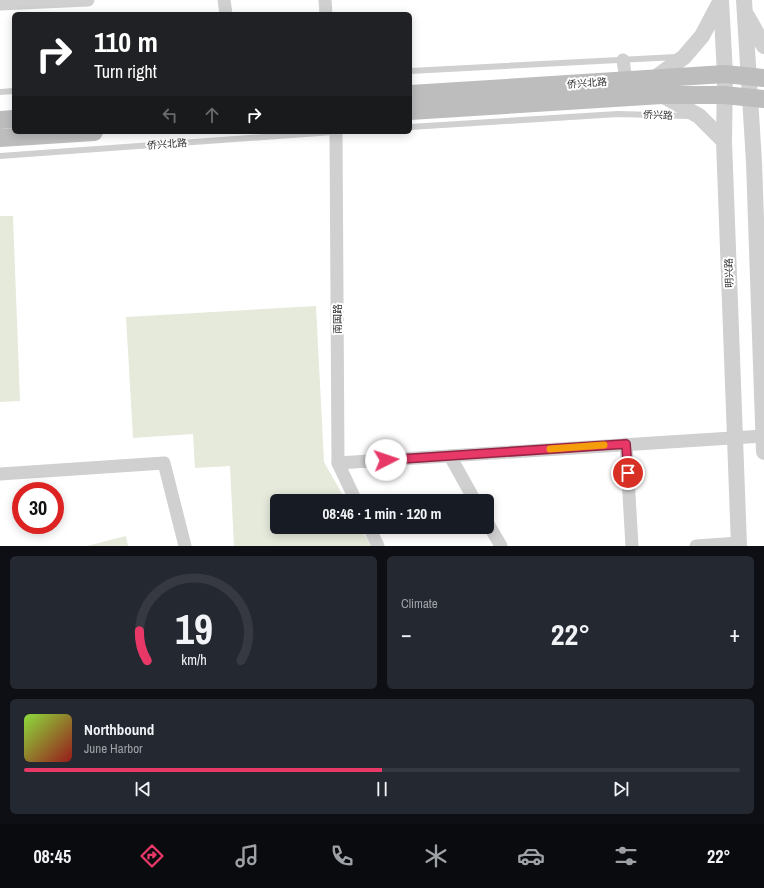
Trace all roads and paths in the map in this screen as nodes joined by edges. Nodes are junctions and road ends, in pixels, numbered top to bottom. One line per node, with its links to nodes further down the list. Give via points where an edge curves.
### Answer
1 (88, 0): 5 (street)
2 (224, 0): 7 (street)
3 (325, 0): 8 (street)
4 (721, 0): 10 (street, via 702,36); 13 (street, 明兴路)
5 (0, 4)
6 (744, 5): 9 (street); 14 (street)
7 (226, 12)
8 (326, 12)
9 (764, 46)
10 (684, 57): 11 (lane, 侨兴北路); 15 (street)
11 (623, 60): 12 (lane, 侨兴北路); 16 (street)
12 (412, 71)
13 (725, 74): 14 (main road, 侨兴北路); 15 (main road, 侨兴北路); 21 (street, 明兴路)
14 (756, 77): 22 (street)
15 (655, 78): 16 (main road, 侨兴北路)
16 (626, 80): 19 (main road, 侨兴北路)
17 (12, 91): 18 (lane)
18 (0, 92)
19 (412, 94)
20 (662, 95): 21 (main road, 侨兴北路); 23 (main road, 侨兴北路); 24 (street)
21 (724, 95): 22 (main road, 侨兴北路); 32 (street, 明兴路)
22 (758, 98): 35 (street)
23 (412, 111)
24 (698, 116): 27 (lane, 侨兴路, via 618,114); 32 (street)
25 (12, 119): 26 (main road)
26 (0, 120)
27 (412, 127)
28 (63, 134): 31 (main road)
29 (306, 134): 34 (lane, 侨兴北路)
30 (334, 134): 41 (street, 南国路)
31 (0, 138)
32 (724, 141): 36 (street, 明兴路)
33 (764, 146): 35 (street)
34 (0, 156)
35 (754, 162): 37 (street)
36 (735, 436): 37 (street); 38 (street); 47 (street, 明兴路)
37 (764, 436): 39 (street)
38 (626, 444): 40 (street); 51 (street)
39 (764, 452)
40 (450, 456): 41 (street); 44 (street)
41 (338, 463): 43 (street, 南国路)
42 (0, 474): 48 (street, via 164,463)
43 (353, 494)
44 (471, 494)
45 (372, 534): 49 (street)
46 (494, 534): 50 (street)
47 (739, 545): 52 (street)
48 (185, 546)
49 (378, 546)
50 (501, 546)
51 (632, 546)
52 (696, 546)

